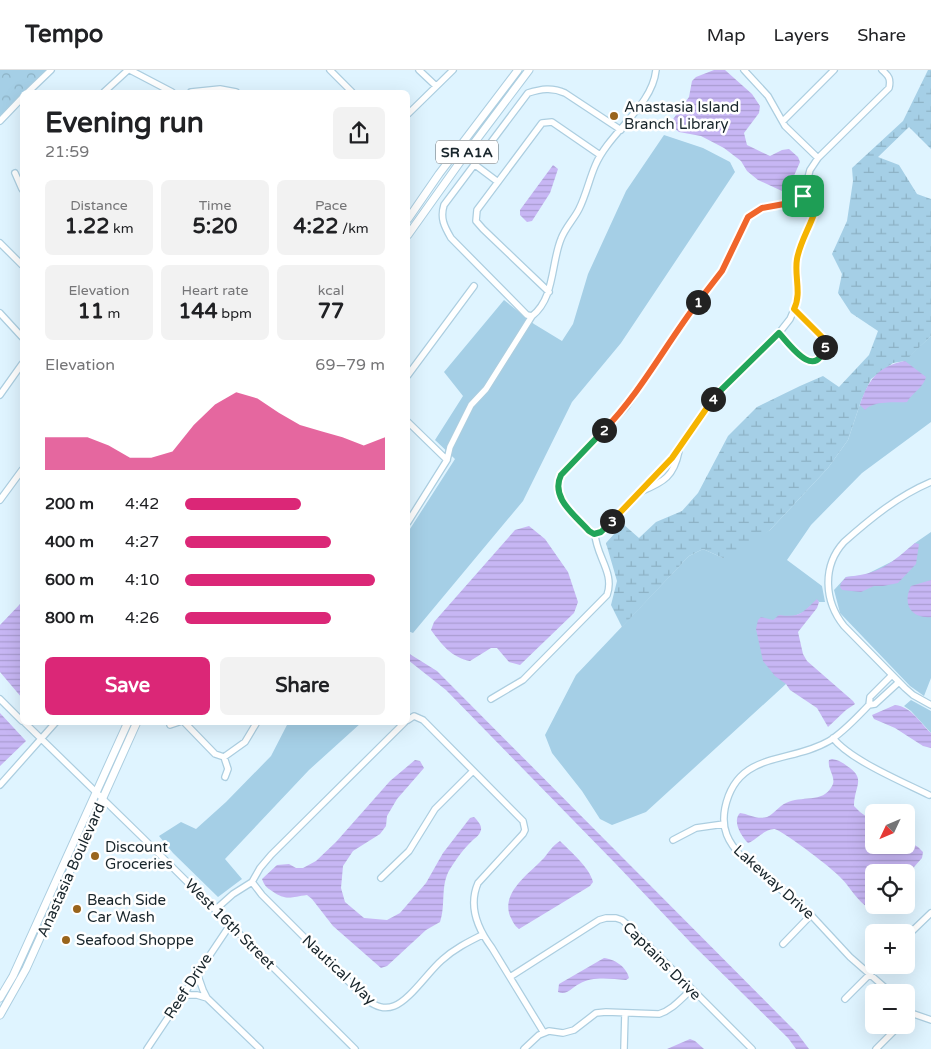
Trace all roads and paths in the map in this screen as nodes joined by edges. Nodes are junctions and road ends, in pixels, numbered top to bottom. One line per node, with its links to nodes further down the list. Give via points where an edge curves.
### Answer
1 (51, 70): 13 (street)
2 (129, 70): 14 (street); 15 (street)
3 (330, 70): 18 (street)
4 (419, 70): 12 (street)
5 (453, 70): 12 (street)
6 (518, 70): 31 (main road, SR A1A)
7 (529, 70): 32 (main road, SR A1A)
8 (656, 70): 23 (street, via 651,89)
9 (744, 70): 22 (street, via 763,89)
10 (834, 70): 22 (street)
11 (882, 70): 25 (street, via 891,81 889,88)
12 (436, 86): 20 (street)
13 (30, 90)
14 (106, 90)
15 (168, 90)
16 (210, 90): 17 (street)
17 (225, 90)
18 (350, 90)
19 (20, 100): 21 (street)
20 (410, 112)
21 (0, 121)
22 (783, 121): 25 (street)
23 (621, 130): 24 (street); 26 (street, via 565,93 556,89 538,90 528,93)
24 (600, 155): 28 (street, via 552,122 542,123); 35 (street, via 579,209 562,237)
25 (818, 158): 30 (street, via 810,170)
26 (474, 164): 28 (street); 41 (street, via 444,205 441,214 443,224 451,238 527,315)
27 (15, 173): 29 (street)
28 (498, 182): 36 (street, via 478,210 476,221)
29 (20, 184)
30 (803, 196): 39 (street, via 814,205 815,211 798,253 798,294); 55 (street, via 762,208 748,217 722,271 626,407 561,475 558,481 560,498)
31 (410, 216)
32 (410, 232)
33 (0, 243): 34 (street)
34 (20, 263)
35 (551, 279): 36 (street); 38 (street)
36 (540, 282): 38 (street)
37 (474, 286): 45 (street)
38 (549, 292): 41 (street)
39 (794, 309): 42 (street); 42 (street, via 824,339 823,354 810,361 801,357)
40 (0, 313): 43 (street)
41 (532, 316): 49 (street, via 486,389 471,405)
42 (779, 333): 48 (street, via 719,392)
43 (20, 335)
44 (20, 367): 46 (street)
45 (410, 371)
46 (0, 395)
47 (410, 424): 49 (street)
48 (680, 446): 52 (street); 52 (street, via 670,475)
49 (447, 460): 54 (street)
50 (20, 473): 53 (street)
51 (931, 482): 56 (street, via 890,503 862,526 838,548 829,569 829,593 835,615)
52 (640, 492): 55 (street, via 601,532)
53 (0, 500)
54 (410, 519)
55 (594, 534): 59 (street, via 609,576 607,595 523,680)
56 (892, 675): 57 (street); 61 (street, via 870,697)
57 (899, 682): 60 (street, via 913,695); 61 (street, via 875,704)
58 (0, 699): 63 (street, West 16th Street)
59 (491, 699)
60 (931, 704)
61 (868, 705): 71 (street)
62 (410, 718): 74 (street, via 414,716 423,720)
63 (20, 719)
64 (26, 725): 72 (street, West 16th Street)
65 (54, 725): 72 (street)
66 (127, 725): 77 (main road, Anastasia Boulevard)
67 (136, 725): 79 (main road, Anastasia Boulevard)
68 (187, 725): 73 (street, via 215,754)
69 (255, 725): 73 (street, via 245,742)
70 (402, 725): 83 (street, via 271,855)
71 (833, 738): 78 (street, via 864,762); 80 (street, via 818,747 753,766 732,788)
72 (42, 740): 76 (street); 77 (street, West 16th Street)
73 (224, 757): 75 (street, via 228,770)
74 (473, 771): 82 (street, via 435,809 409,851); 89 (street, via 523,822 525,830 482,877 474,892 475,917)
75 (224, 777)
76 (0, 785)
77 (96, 792): 79 (street, West 16th Street); 99 (main road, Anastasia Boulevard, via 14,976)
78 (928, 795)
79 (103, 799): 84 (street, West 16th Street); 104 (main road, Anastasia Boulevard, via 26,969)
80 (724, 824): 81 (street, via 696,828); 86 (street, Lakeway Drive, via 729,841 742,856)
81 (673, 840)
82 (381, 878)
83 (252, 882): 84 (street); 89 (street, Nautical Way, via 377,1007 398,1004 442,960)
84 (215, 910): 87 (street, West 16th Street)
85 (931, 913): 88 (street)
86 (811, 915): 90 (street); 91 (street, Lakeway Drive)
87 (230, 924): 92 (street, Reef Drive); 110 (street, West 16th Street)
88 (915, 928)
89 (482, 935): 95 (street)
90 (783, 944)
91 (865, 969)
92 (197, 973): 98 (street, Reef Drive); 100 (street)
93 (869, 974): 101 (street)
94 (871, 974): 96 (street, Lakeway Drive)
95 (510, 976): 97 (street, Captains Drive, via 590,924 616,918 630,927); 106 (street)
96 (882, 984)
97 (691, 990): 102 (street, via 673,1007 659,1014); 113 (street, Captains Drive)
98 (182, 996): 100 (street); 108 (street, Reef Drive)
99 (0, 998)
100 (207, 998): 109 (street)
101 (845, 999)
102 (626, 1013): 106 (street, via 602,1012 568,1032); 112 (street)
103 (915, 1013): 105 (street)
104 (0, 1015)
105 (931, 1020)
106 (544, 1033): 111 (street)
107 (891, 1034): 114 (street)
108 (146, 1049)
109 (260, 1049)
110 (355, 1049)
111 (524, 1049)
112 (624, 1049)
113 (752, 1049)
114 (876, 1049)

